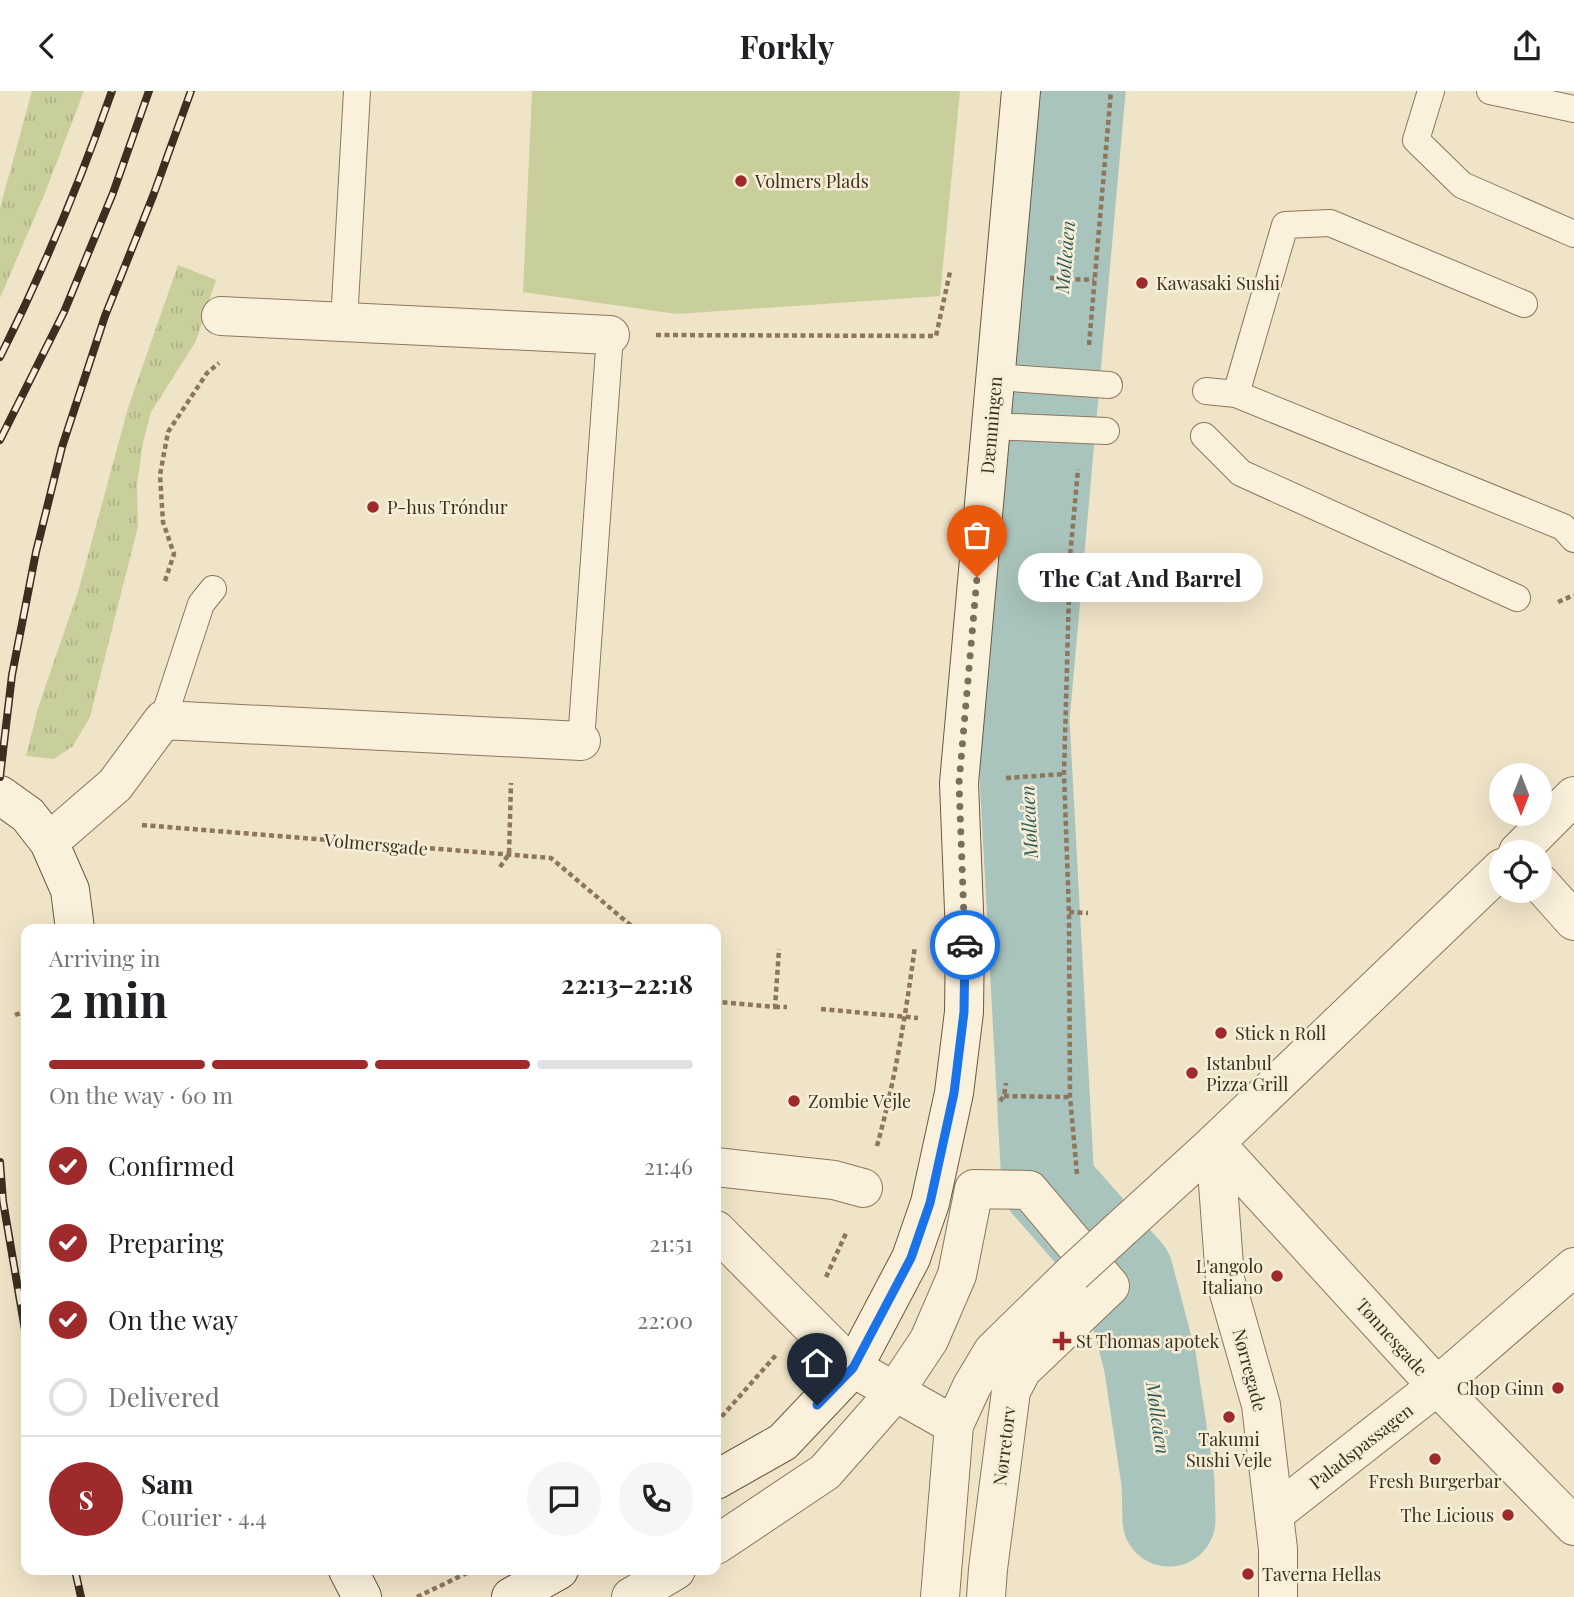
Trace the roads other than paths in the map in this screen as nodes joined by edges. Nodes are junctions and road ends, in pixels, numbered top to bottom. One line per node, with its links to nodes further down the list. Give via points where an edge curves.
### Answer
1 (357, 91): 9 (lane)
2 (1021, 91): 11 (street, Dæmningen)
3 (1431, 91): 6 (lane, via 1416,140 1462,185)
4 (1490, 91): 5 (lane)
5 (1574, 109)
6 (1574, 234)
7 (1524, 305): 14 (lane, via 1330,223 1285,225)
8 (221, 316): 9 (street)
9 (344, 322): 10 (street)
10 (610, 335): 22 (lane)
11 (996, 377): 12 (lane); 15 (street, Dæmningen)
12 (1097, 384)
13 (1206, 391): 14 (lane)
14 (1236, 394): 18 (lane, via 1563,527)
15 (991, 426): 16 (lane); 36 (street, Dæmningen, via 959,783 965,936 954,1093 930,1203 911,1258)
16 (1094, 431)
17 (1204, 436): 20 (lane, via 1241,473)
18 (1574, 539)
19 (213, 589): 21 (lane, via 201,604)
20 (1517, 598)
21 (163, 720): 22 (street); 26 (street, via 115,785)
22 (580, 741)
23 (0, 795): 26 (street, via 28,815)
24 (1574, 796): 25 (street)
25 (1530, 840)
26 (49, 842): 30 (street, via 70,890)
27 (1489, 880): 31 (street)
28 (1552, 896): 29 (street)
29 (1574, 921)
30 (74, 924)
31 (1215, 1143): 37 (street, Tønnesgade); 39 (street, bridge, via 993,1351); 41 (street, Nørregade, via 1225,1279 1261,1405)
32 (721, 1168): 33 (street, via 834,1180)
33 (863, 1188)
34 (721, 1235): 36 (street)
35 (1574, 1267): 37 (street, Paladspassagen)
36 (853, 1368): 38 (street); 40 (street, via 783,1442)
37 (1437, 1386): 41 (street, Paladspassagen); 42 (street, Tønnesgade)
38 (895, 1391): 39 (street); 43 (street, Nørretorv, via 825,1472); 51 (street, Nørretorv, via 929,1340 957,1275 974,1189 1029,1190 1110,1286 1022,1370 1011,1391)
39 (954, 1425): 50 (street)
40 (721, 1477)
41 (1274, 1514): 52 (street, Nørregade)
42 (1574, 1525)
43 (721, 1542)
44 (351, 1575): 47 (street)
45 (550, 1575): 48 (street)
46 (668, 1575): 49 (street)
47 (362, 1597)
48 (511, 1597)
49 (631, 1597)
50 (940, 1597)
51 (986, 1597)
52 (1278, 1597)

